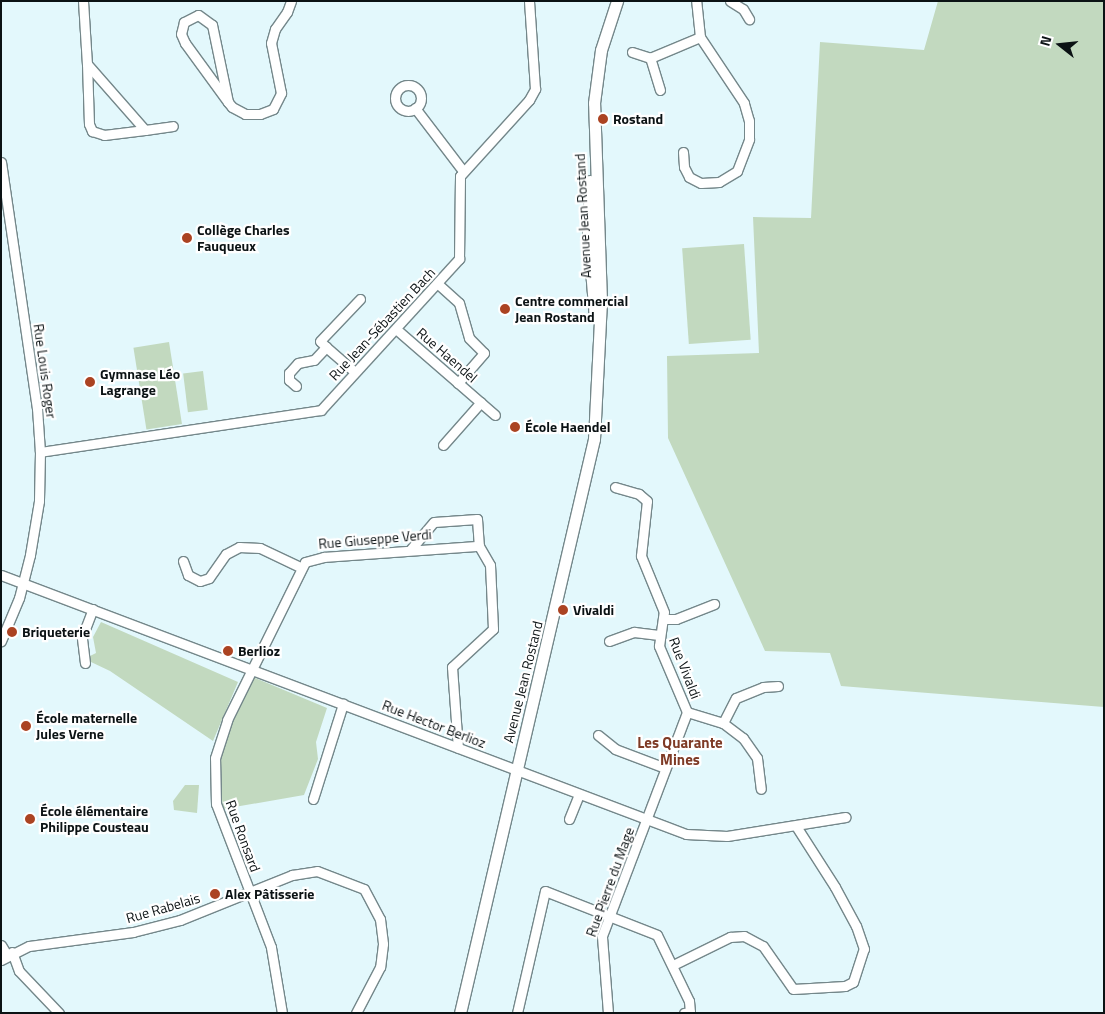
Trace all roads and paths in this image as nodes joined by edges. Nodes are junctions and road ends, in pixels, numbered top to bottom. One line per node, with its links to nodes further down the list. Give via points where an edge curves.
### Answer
1 (83, 1): 12 (street)
2 (291, 1): 14 (street, via 272,38 282,89 276,106 265,113 250,114 236,110)
3 (530, 1): 20 (street, via 536,80 534,93)
4 (617, 1): 54 (street, Avenue Jean Rostand, via 597,71 594,134 602,301 592,452)
5 (696, 1): 9 (street)
6 (730, 1): 7 (street)
7 (745, 5): 8 (street)
8 (748, 20)
9 (700, 36): 11 (street); 18 (street, via 744,104 749,121 749,139 737,171 718,182 700,183 690,177 684,167)
10 (632, 52): 11 (street)
11 (650, 58): 13 (street)
12 (87, 64): 17 (street); 17 (street, via 92,131 104,135)
13 (660, 90)
14 (228, 102): 14 (street, via 212,25 203,17 190,16 182,26 182,38)
15 (415, 108): 20 (street)
16 (173, 126): 17 (street)
17 (145, 130)
18 (683, 152)
19 (1, 162): 31 (street, Rue Louis Roger)
20 (463, 171): 21 (street, Rue Jean-Sébastien Bach, via 458,182 460,255)
21 (438, 284): 23 (street, Rue Jean-Sébastien Bach); 26 (street, via 459,303 469,338 484,353)
22 (360, 299): 24 (street, via 320,341)
23 (396, 329): 25 (street, Rue Jean-Sébastien Bach); 26 (street, Rue Haendel)
24 (326, 347): 25 (street); 27 (street, via 314,360 298,363 289,373 289,380)
25 (355, 372): 31 (street, Rue Jean-Sébastien Bach, via 321,410)
26 (458, 383): 28 (street, Rue Haendel)
27 (296, 386)
28 (481, 402): 29 (street, Rue Haendel); 30 (street, Rue Haendel)
29 (495, 415)
30 (443, 445)
31 (40, 452): 38 (street, Rue Louis Roger, via 36,518)
32 (615, 487): 41 (street, Rue Vivaldi, via 639,494 648,501 640,550 663,609)
33 (479, 546): 34 (street, Rue Giuseppe Verdi); 34 (street, via 477,519 434,522); 52 (street, via 490,565 494,625 488,637 452,667)
34 (411, 549): 36 (street, Rue Giuseppe Verdi, via 315,558)
35 (182, 561): 36 (street, via 188,575 200,581 209,578 226,554 239,547 256,547)
36 (300, 566): 46 (street)
37 (1, 574): 38 (street, Rue Hector Berlioz)
38 (23, 582): 40 (street, Rue Hector Berlioz); 43 (street, Rue Louis Roger)
39 (714, 604): 41 (street, via 676,619)
40 (93, 609): 45 (street, via 82,637); 46 (street, Rue Hector Berlioz)
41 (663, 619): 42 (street, Rue Vivaldi)
42 (659, 635): 44 (street, via 634,632); 49 (street, Rue Vivaldi, via 659,646)
43 (1, 641)
44 (609, 641)
45 (85, 663)
46 (251, 669): 48 (street, Rue Hector Berlioz); 62 (street, Rue Ronsard, via 217,749 214,786 219,817)
47 (778, 686): 50 (street, via 763,686 736,698)
48 (342, 704): 52 (street, Rue Hector Berlioz); 57 (street)
49 (687, 712): 50 (street); 53 (street, Rue Vivaldi)
50 (723, 723): 55 (street, via 754,751 759,764)
51 (598, 735): 53 (street, via 615,749)
52 (458, 748): 54 (street, Rue Hector Berlioz)
53 (666, 768): 60 (street, Rue Vivaldi)
54 (517, 770): 56 (street, Rue Hector Berlioz); 70 (street, Avenue Jean Rostand)
55 (761, 789)
56 (580, 794): 59 (street); 60 (street, Rue Hector Berlioz)
57 (313, 799)
58 (845, 817): 61 (street, Rue Hector Berlioz)
59 (569, 819)
60 (647, 820): 61 (street, Rue Hector Berlioz, via 686,834 711,837); 63 (street, Rue Pierre du Mage)
61 (796, 826): 66 (street, via 856,926 864,948 853,982 845,986 792,989 763,946 744,936 730,937)
62 (249, 892): 65 (street, Rue Rabelais, via 148,929 30,946); 68 (street, Rue Ronsard, via 271,947); 69 (street, Rue Rabelais, via 311,871 344,879 364,889 380,919 383,951 375,980)
63 (610, 916): 66 (street, via 654,933); 71 (street, via 545,891); 72 (street, Rue Pierre du Mage, via 601,946)
64 (1, 945): 65 (street)
65 (7, 956): 67 (street)
66 (673, 965): 73 (street, via 689,1002 690,1012)
67 (59, 1013)
68 (282, 1013)
69 (356, 1013)
70 (460, 1013)
71 (517, 1013)
72 (608, 1013)
73 (684, 1013)

